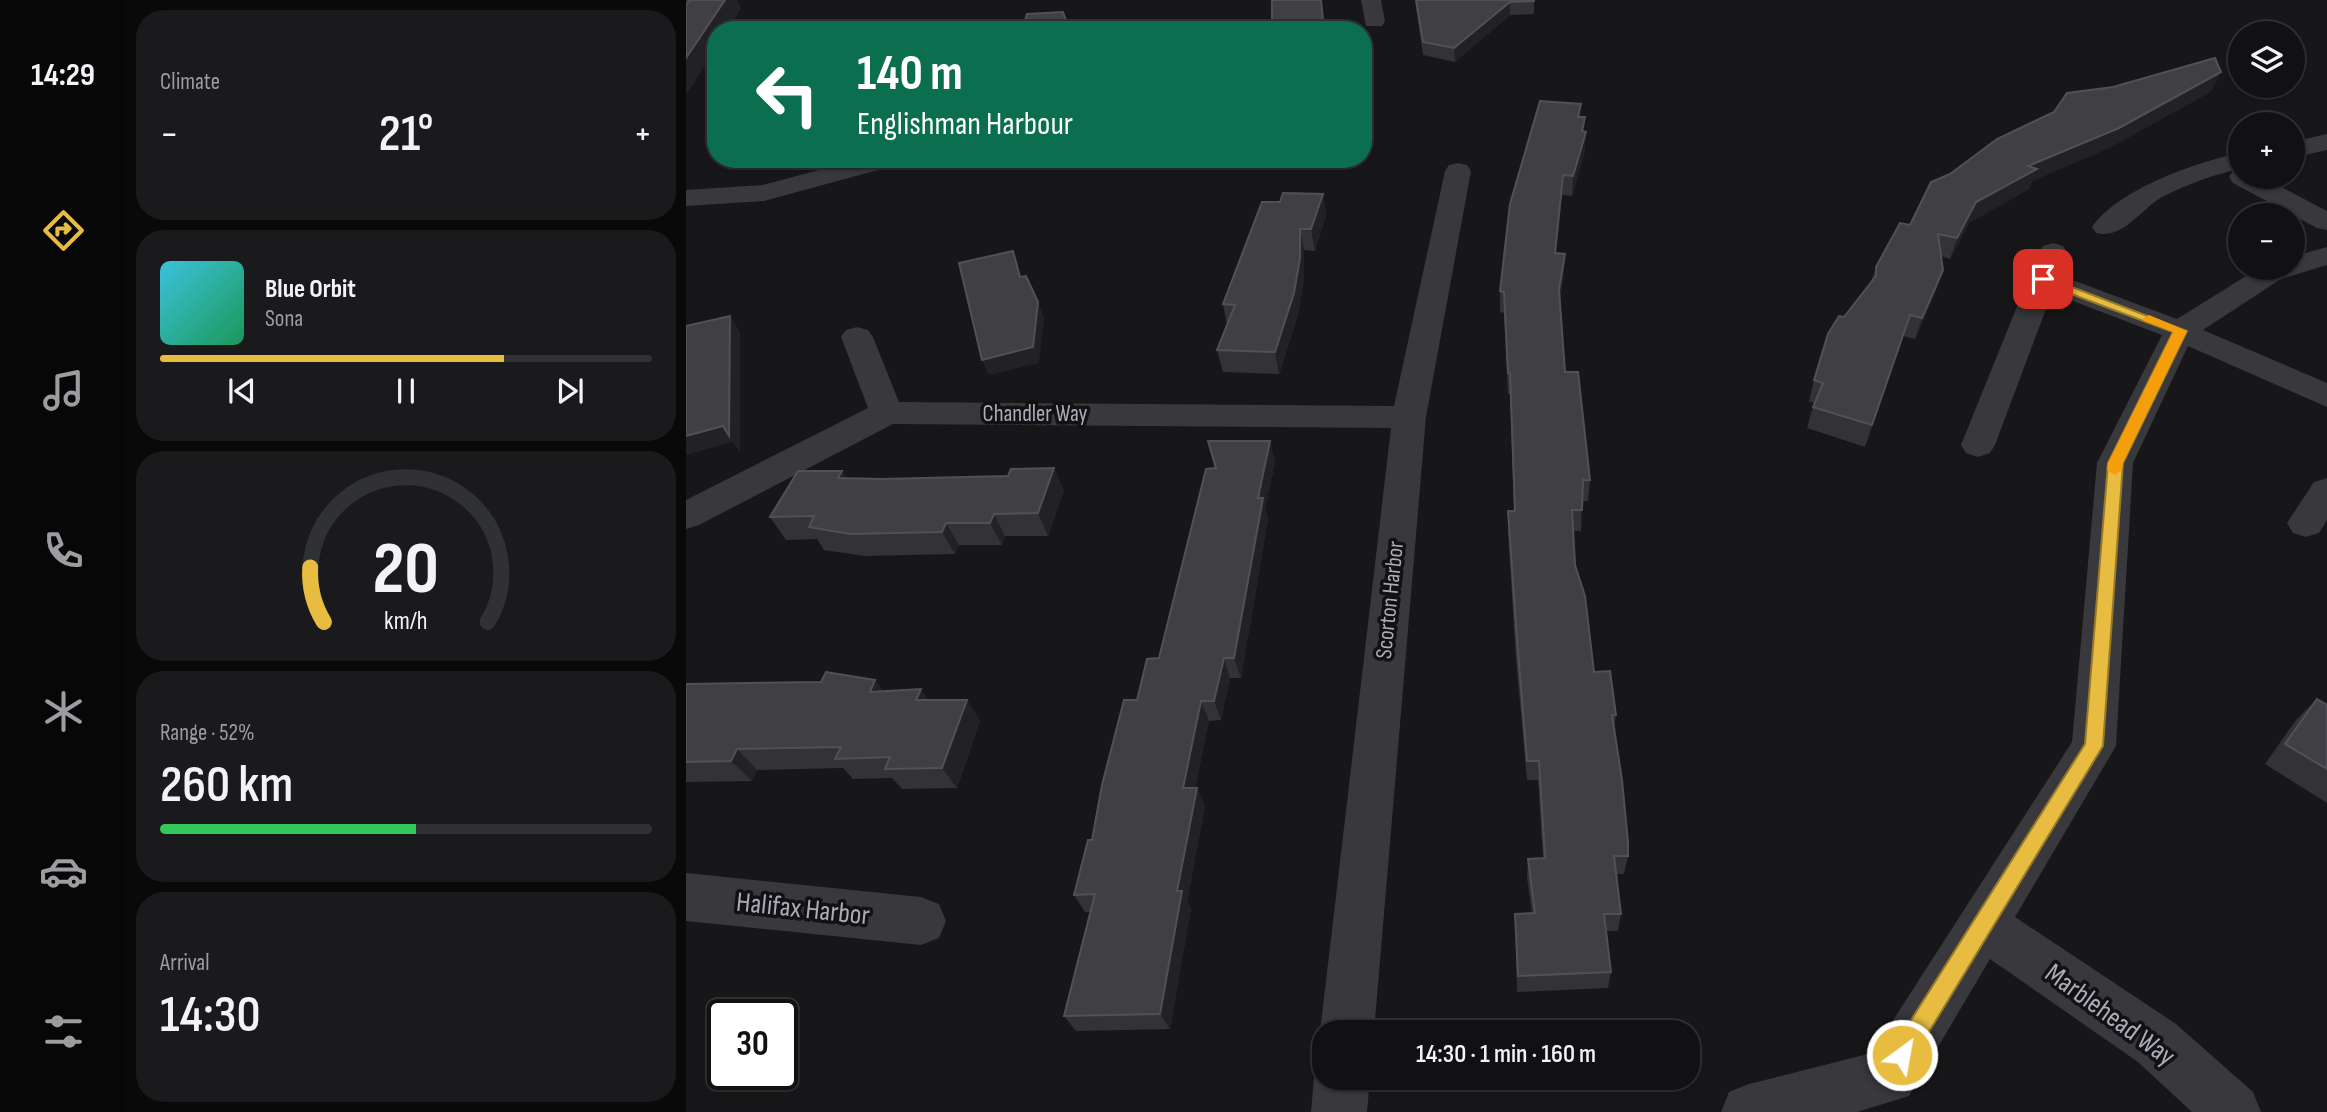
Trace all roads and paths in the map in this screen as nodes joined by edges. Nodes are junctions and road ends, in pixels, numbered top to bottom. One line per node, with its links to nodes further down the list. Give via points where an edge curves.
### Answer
1 (686, 0): 2 (street)
2 (702, 0)
3 (2327, 142): 4 (street)
4 (2305, 147)
5 (857, 168): 9 (street, via 764,193)
6 (1458, 172): 19 (street, Scorton Harbor)
7 (2228, 172): 11 (street, via 2154,190)
8 (2269, 189): 10 (street)
9 (686, 198)
10 (2327, 222)
11 (2106, 227)
12 (2327, 256): 13 (street)
13 (2305, 263)
14 (2261, 280): 15 (street)
15 (2180, 331): 17 (street); 20 (street, via 2048,266); 26 (street, via 2115,463 2094,746)
16 (857, 337): 18 (street)
17 (2327, 396)
18 (887, 413): 19 (street, Chandler Way); 22 (street, Chandler Way)
19 (1409, 417): 27 (street, Scorton Harbor)
20 (1978, 445)
21 (2327, 491): 23 (street)
22 (686, 516)
23 (2306, 523)
24 (686, 897): 25 (street, Halifax Harbor)
25 (921, 921)
26 (1983, 925): 30 (street, via 1889,1076); 31 (street, Marblehead Way, via 2157,1043)
27 (1348, 1020)
28 (1341, 1090): 29 (street)
29 (1339, 1112)
30 (1749, 1112)
31 (2233, 1112)

